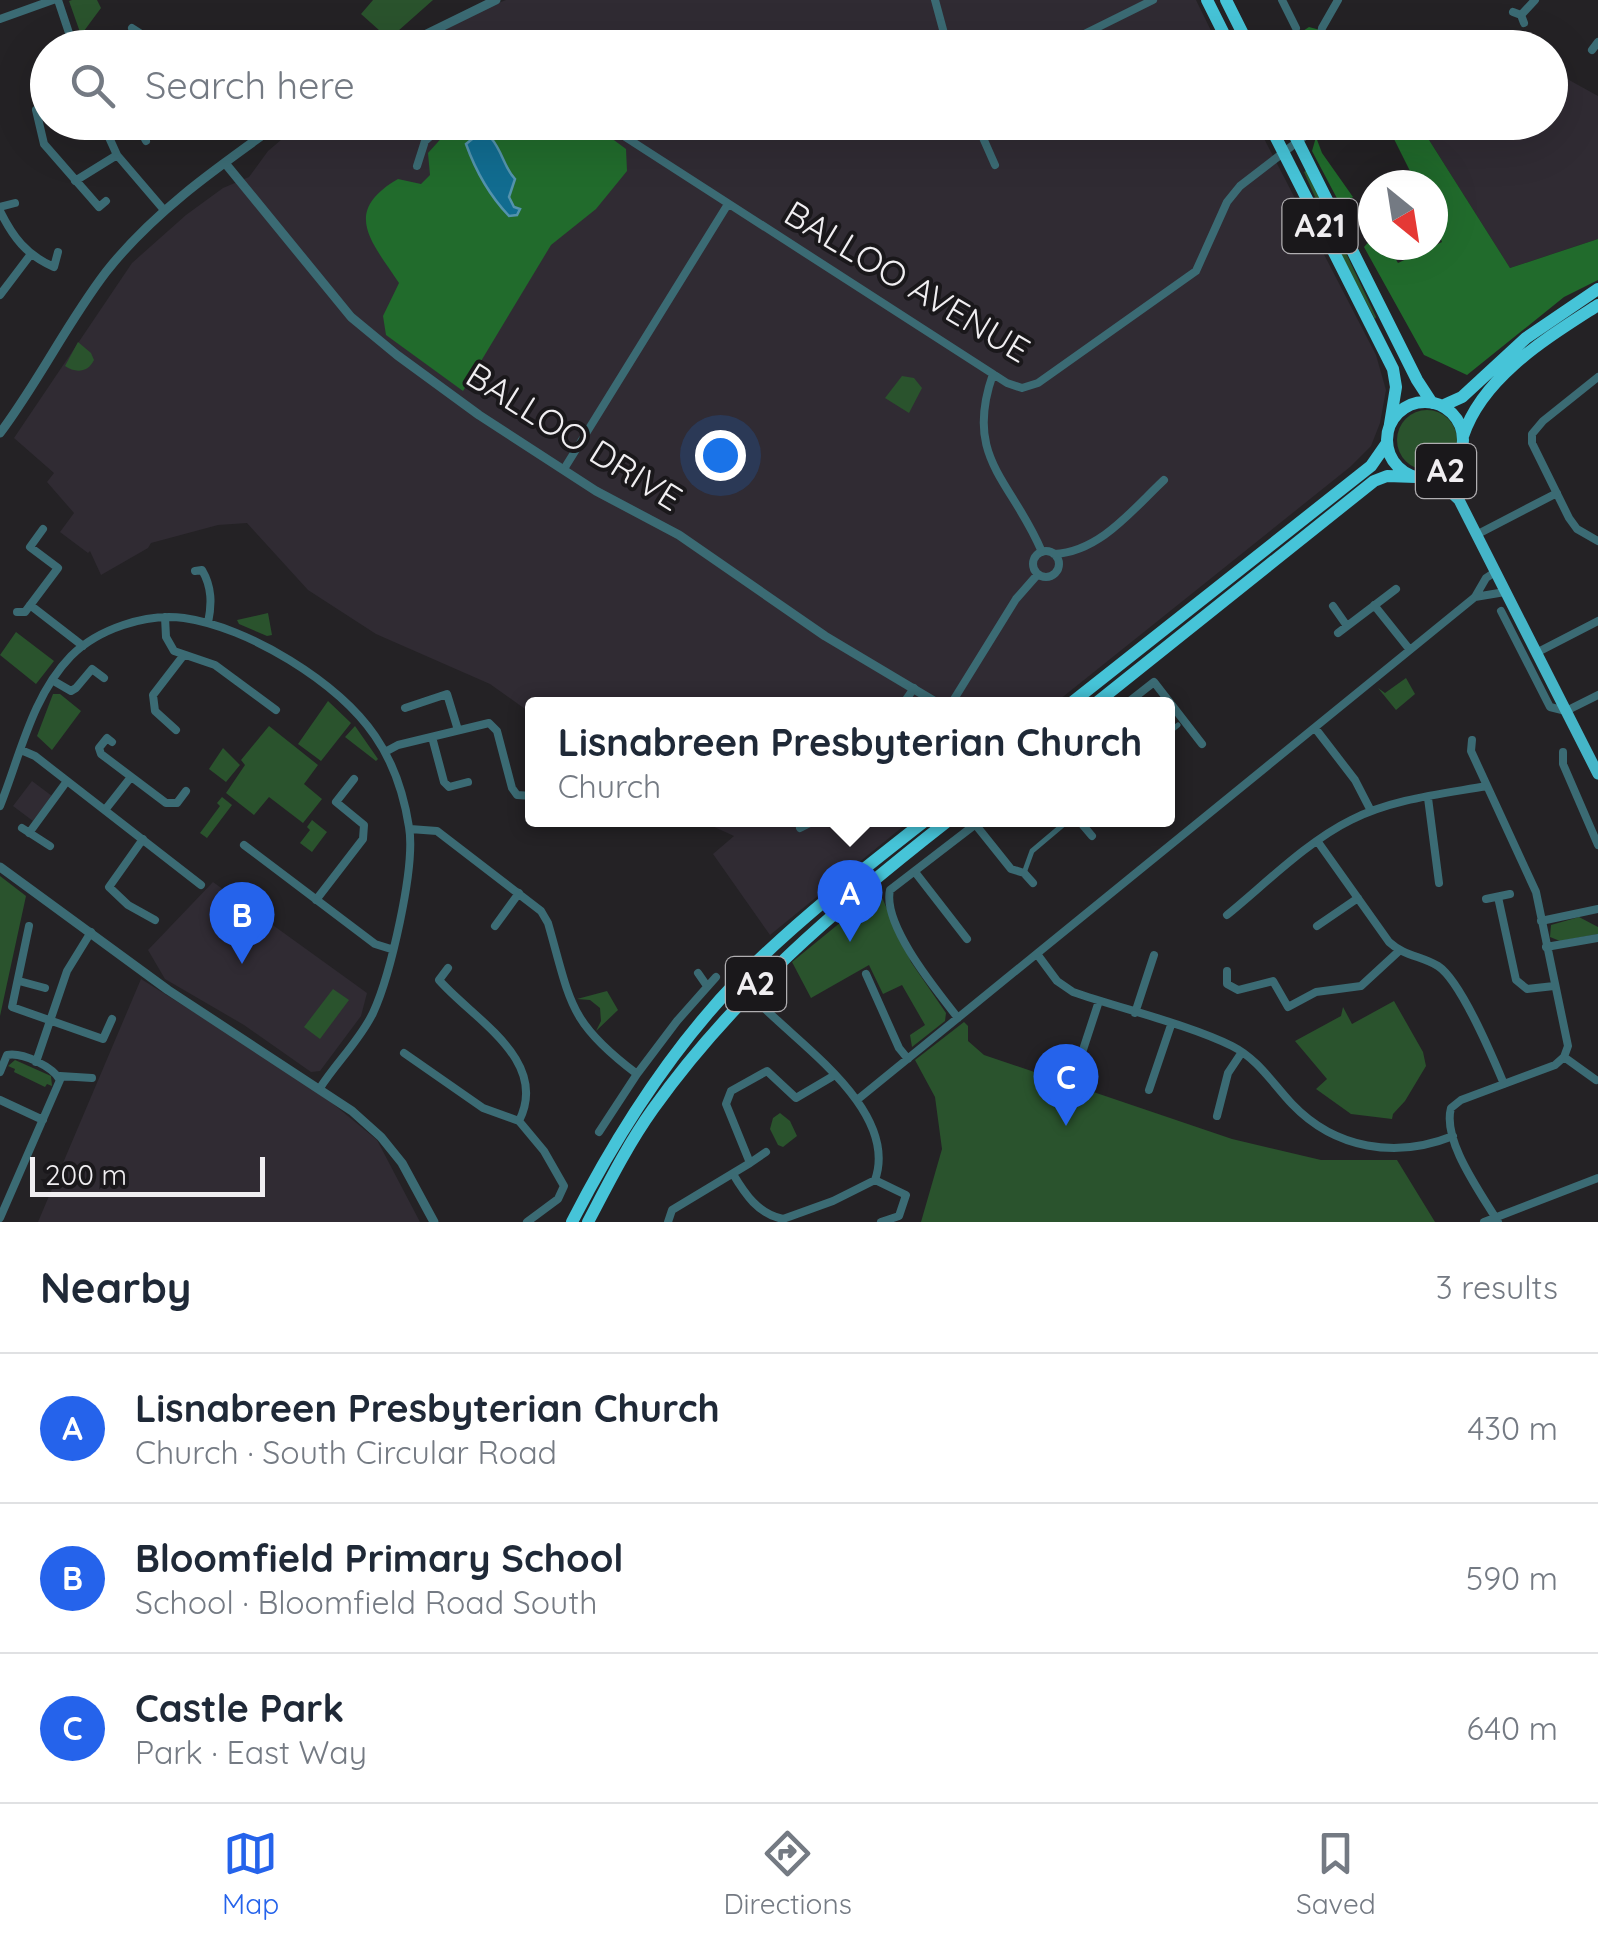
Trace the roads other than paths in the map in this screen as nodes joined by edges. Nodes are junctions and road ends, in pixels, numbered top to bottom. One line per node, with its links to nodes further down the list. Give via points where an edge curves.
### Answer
1 (55, 0): 11 (street); 14 (street)
2 (496, 0): 16 (street)
3 (935, 0): 17 (street)
4 (1154, 0): 18 (street)
5 (1207, 0): 19 (highway)
6 (1226, 0): 20 (highway)
7 (1282, 0): 12 (street, via 1294,24)
8 (1338, 0): 21 (street)
9 (1535, 0): 10 (street)
10 (1519, 16)
11 (0, 19)
12 (1280, 27)
13 (132, 28): 15 (street)
14 (67, 30)
15 (135, 30)
16 (435, 30)
17 (943, 30)
18 (1093, 30)
19 (1222, 30)
20 (1241, 30)
21 (1322, 30)
22 (43, 140): 37 (street)
23 (110, 140): 33 (street)
24 (257, 140): 34 (street)
25 (428, 140): 36 (street)
26 (630, 140): 40 (street, BALLOO AVENUE)
27 (984, 140): 35 (street)
28 (1285, 140): 32 (highway, A21)
29 (1288, 140): 32 (highway)
30 (1290, 140): 32 (highway, A21)
31 (1300, 140): 32 (street, BALLOO AVENUE)
32 (1291, 147): 48 (street, BALLOO AVENUE, via 1227,202 1202,260 1184,281 1038,383 1022,388); 50 (highway, A21, via 1417,380); 51 (highway, A21, via 1319,223 1392,369)
33 (118, 156): 37 (street); 42 (street)
34 (225, 164): 42 (street); 55 (street, BALLOO DRIVE, via 351,317 479,415)
35 (995, 165)
36 (417, 166)
37 (75, 181): 38 (street, via 99,208)
38 (106, 201)
39 (15, 203): 41 (street)
40 (728, 204): 48 (street, BALLOO AVENUE); 55 (street)
41 (0, 209): 44 (street)
42 (164, 210): 52 (street, via 107,272)
43 (58, 252): 44 (street, via 54,266)
44 (31, 254): 46 (street)
45 (1598, 288): 50 (highway, A2, via 1526,338 1462,397)
46 (0, 295)
47 (1598, 305): 54 (highway, A2, via 1490,388)
48 (993, 374): 63 (street, via 982,415 986,444)
49 (1598, 378): 58 (street, via 1532,434)
50 (1437, 404): 51 (highway, A2, via 1412,404); 54 (highway, A2, via 1459,425)
51 (1390, 424): 53 (highway, A2)
52 (0, 433)
53 (1387, 442): 56 (highway, A2, via 1396,464); 92 (highway, A2, via 1371,466)
54 (1462, 443): 56 (highway, A2, via 1451,467); 59 (main road)
55 (564, 468): 87 (street, BALLOO DRIVE)
56 (1420, 477): 59 (main road); 93 (highway, A2, via 1374,481)
57 (1164, 480): 64 (street, via 1107,532 1080,550)
58 (1557, 494): 61 (street); 62 (street, via 1572,524)
59 (1459, 500): 61 (main road)
60 (43, 529): 71 (street, via 30,547 58,568)
61 (1476, 535): 66 (main road)
62 (1598, 542)
63 (1042, 552): 64 (street); 67 (street, via 1034,561)
64 (1054, 554): 67 (street, via 1056,573)
65 (195, 572): 78 (street, via 207,578)
66 (1495, 572): 69 (main road); 70 (street)
67 (1038, 574): 91 (street)
68 (1396, 589): 73 (street)
69 (1504, 592): 70 (street); 83 (main road)
70 (1476, 597): 82 (street)
71 (30, 604): 75 (street); 81 (street)
72 (1333, 606): 79 (street)
73 (1374, 606): 79 (street); 82 (street)
74 (1501, 611): 99 (street, via 1547,704)
75 (17, 612)
76 (165, 617): 78 (street); 81 (street, via 130,623); 84 (street, via 168,643)
77 (1598, 621): 83 (street)
78 (208, 623): 110 (street, via 288,659 362,721)
79 (1348, 626): 80 (street)
80 (1338, 633)
81 (83, 646): 86 (street)
82 (1410, 650): 102 (street)
83 (1536, 653): 99 (main road)
84 (183, 656): 98 (street, via 220,668); 103 (street, via 152,696 155,712)
85 (104, 678): 86 (street, via 92,669 66,691)
86 (52, 680): 109 (street)
87 (914, 688): 89 (street); 90 (street, BALLOO DRIVE)
88 (1598, 694): 99 (street)
89 (908, 697)
90 (928, 697)
91 (955, 697)
92 (1079, 697)
93 (1104, 697)
94 (1135, 697): 95 (street, via 1154,682)
95 (1166, 697)
96 (405, 708): 104 (street, via 448,694)
97 (1175, 709): 108 (street)
98 (276, 710)
99 (1566, 710): 112 (main road)
100 (1178, 724): 101 (street)
101 (1175, 726)
102 (1315, 728): 124 (street); 163 (street)
103 (176, 730)
104 (458, 730): 105 (street); 120 (street, via 494,725 512,788)
105 (432, 737): 110 (street); 116 (street, via 444,782)
106 (1472, 740): 118 (street)
107 (112, 742): 113 (street, via 106,738 101,754)
108 (1202, 744)
109 (21, 750): 115 (street); 117 (street)
110 (385, 752): 131 (street)
111 (1563, 752): 136 (street)
112 (1598, 774)
113 (130, 777): 119 (street, via 166,803 177,803); 123 (street)
114 (354, 779): 149 (street, via 336,802 364,824 363,839)
115 (68, 781): 123 (street); 137 (street, via 25,831)
116 (468, 782)
117 (4, 786): 122 (street)
118 (1487, 786): 121 (street); 153 (street, via 1536,892)
119 (186, 791)
120 (525, 796)
121 (1428, 798): 124 (street); 141 (street)
122 (0, 806)
123 (105, 810): 133 (street)
124 (1371, 811): 134 (street)
125 (917, 827): 171 (highway, A2, via 820,902)
126 (941, 827): 175 (highway, A2, via 818,924)
127 (972, 827): 139 (street)
128 (981, 827): 140 (street, via 1010,868)
129 (1061, 827): 140 (street, via 1032,851)
130 (1085, 827): 132 (street)
131 (410, 829): 144 (street, via 437,830); 161 (street)
132 (1092, 836)
133 (143, 839): 143 (street); 152 (street, via 109,886)
134 (1318, 842): 147 (street); 151 (street)
135 (244, 844): 149 (street)
136 (1598, 844)
137 (50, 846)
138 (0, 867): 157 (street)
139 (915, 872): 158 (street); 178 (street, via 890,890 887,902 914,960)
140 (1024, 873): 142 (street)
141 (1440, 882)
142 (1033, 883)
143 (200, 885)
144 (519, 893): 156 (street, via 498,923); 189 (street, via 548,924 576,1014 601,1046)
145 (1510, 894): 146 (street)
146 (1498, 897): 148 (street); 173 (street, via 1516,980 1527,988)
147 (1358, 898): 155 (street); 162 (street)
148 (1486, 898)
149 (316, 900): 161 (street)
150 (1598, 910): 153 (street)
151 (1227, 915)
152 (155, 920)
153 (1541, 920): 160 (street)
154 (29, 926): 170 (street)
155 (1317, 926)
156 (511, 928)
157 (91, 932): 179 (street); 195 (street)
158 (967, 938)
159 (1598, 938): 160 (street)
160 (1546, 947): 173 (street)
161 (391, 950): 195 (street, via 373,1012)
162 (1399, 951): 166 (street, via 1361,986 1316,992 1288,1007 1273,982 1238,990 1227,984); 194 (street, via 1446,973)
163 (1036, 954): 176 (street, via 1062,986); 178 (street)
164 (1154, 955): 177 (street)
165 (448, 968): 202 (street, via 439,980 510,1050 528,1088)
166 (1227, 971)
167 (698, 973): 172 (street)
168 (866, 974): 185 (street)
169 (716, 977): 172 (street)
170 (19, 981): 174 (street); 179 (street, via 12,1007)
171 (738, 981): 175 (street); 217 (highway, A2, via 616,1139)
172 (708, 986): 189 (street)
173 (1554, 986): 184 (street, via 1568,1034)
174 (45, 988)
175 (749, 992): 190 (street); 218 (highway, A2, via 651,1112)
176 (1098, 1000): 177 (street); 187 (street)
177 (1135, 1013): 181 (street)
178 (958, 1018): 185 (street)
179 (49, 1020): 180 (street, via 103,1039); 186 (street)
180 (112, 1020)
181 (1171, 1025): 182 (street); 197 (street)
182 (1242, 1052): 200 (street, via 1228,1073); 204 (street, via 1316,1126 1338,1139 1420,1147)
183 (404, 1053): 202 (street, via 484,1108)
184 (1564, 1056): 193 (street); 194 (street)
185 (908, 1059): 199 (street)
186 (36, 1062): 188 (street, via 7,1055); 191 (street)
187 (1078, 1065)
188 (0, 1072)
189 (637, 1074): 203 (street)
190 (835, 1074): 199 (street); 206 (street, via 796,1098 767,1071 731,1091 726,1104)
191 (60, 1076): 192 (street); 201 (street)
192 (92, 1078)
193 (1597, 1079): 196 (street)
194 (1504, 1084): 204 (street, via 1454,1104 1448,1120)
195 (320, 1088): 215 (street, via 384,1140)
196 (1590, 1089)
197 (1149, 1090)
198 (0, 1100): 201 (street)
199 (857, 1100): 209 (street, via 878,1146)
200 (1217, 1116)
201 (44, 1120): 211 (street)
202 (519, 1120): 216 (street, via 564,1186 558,1200)
203 (599, 1132)
204 (1453, 1136): 214 (street)
205 (766, 1152): 206 (street)
206 (750, 1163): 207 (street)
207 (733, 1174): 213 (street, via 754,1204); 219 (street, via 672,1210)
208 (1598, 1178): 214 (street)
209 (875, 1180): 213 (street); 220 (street, via 906,1195 898,1216)
210 (0, 1188): 211 (street)
211 (12, 1192): 212 (street)
212 (0, 1218)
213 (783, 1220)
214 (1497, 1220): 221 (street)
215 (434, 1222)
216 (527, 1222)
217 (572, 1222)
218 (588, 1222)
219 (668, 1222)
220 (881, 1222)
221 (1484, 1222)

